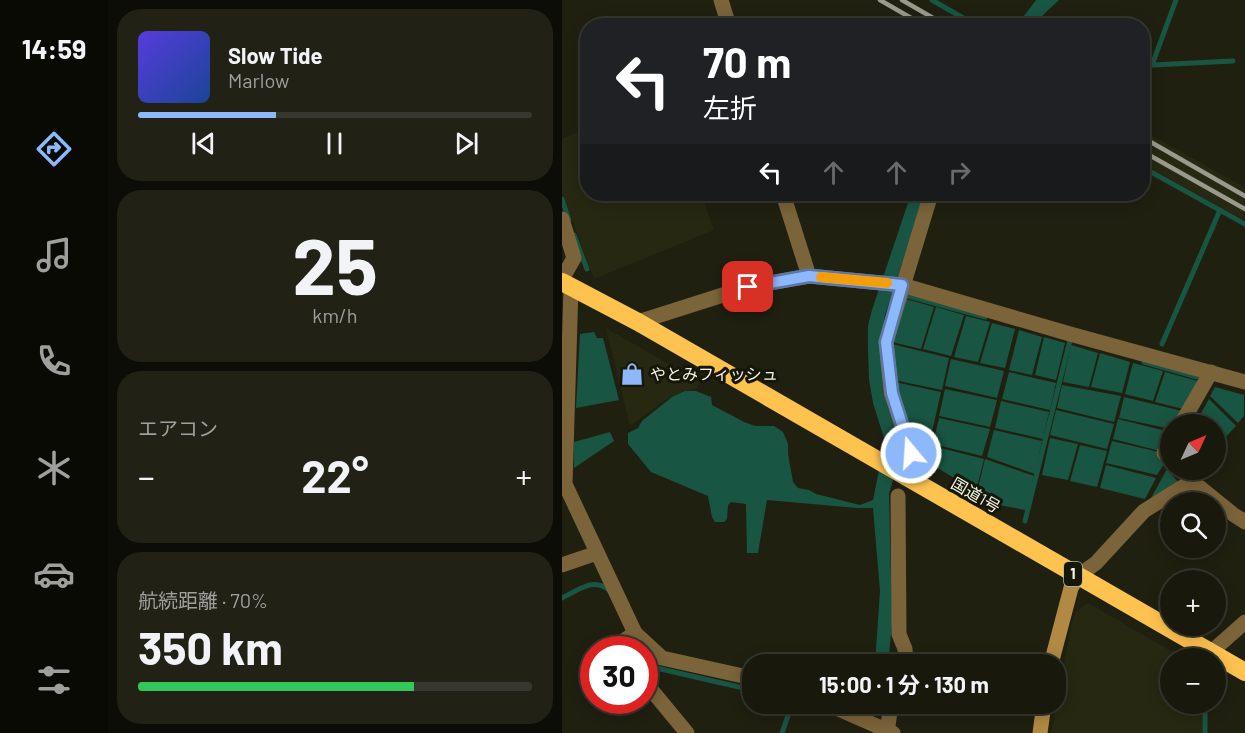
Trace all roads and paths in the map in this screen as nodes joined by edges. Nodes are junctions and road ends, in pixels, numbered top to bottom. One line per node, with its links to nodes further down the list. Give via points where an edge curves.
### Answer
1 (721, 0): 2 (street)
2 (727, 18)
3 (785, 201): 6 (street)
4 (929, 201): 8 (street)
5 (562, 219): 7 (street, via 574,258)
6 (809, 276): 8 (street); 9 (street, via 748,287)
7 (565, 282): 9 (highway, 国道1号 / 1); 17 (street, via 565,484)
8 (902, 285): 10 (street); 13 (street, via 886,342 892,393)
9 (638, 322): 19 (highway, 国道1号 / 1)
10 (1211, 372): 11 (street); 12 (street)
11 (1244, 382)
12 (1187, 414)
13 (911, 453)
14 (1192, 482): 16 (street); 19 (street, via 1144,511 1096,563)
15 (898, 496): 25 (street, via 899,634)
16 (1244, 522)
17 (597, 552): 18 (street); 21 (street)
18 (562, 565)
19 (1078, 576): 23 (highway, 国道1号 / 1); 26 (street, via 1071,588)
20 (1244, 621): 24 (street)
21 (635, 633): 22 (street); 29 (street, via 662,658)
22 (631, 636)
23 (1201, 648)
24 (1215, 648)
25 (905, 654)
26 (1054, 654)
27 (1226, 662): 28 (highway, 国道1号 / 1)
28 (1244, 672)
29 (742, 676)
30 (658, 698): 35 (street)
31 (850, 714): 34 (street)
32 (890, 714): 34 (street)
33 (1043, 714): 36 (street)
34 (889, 732)
35 (686, 733)
36 (1040, 733)

